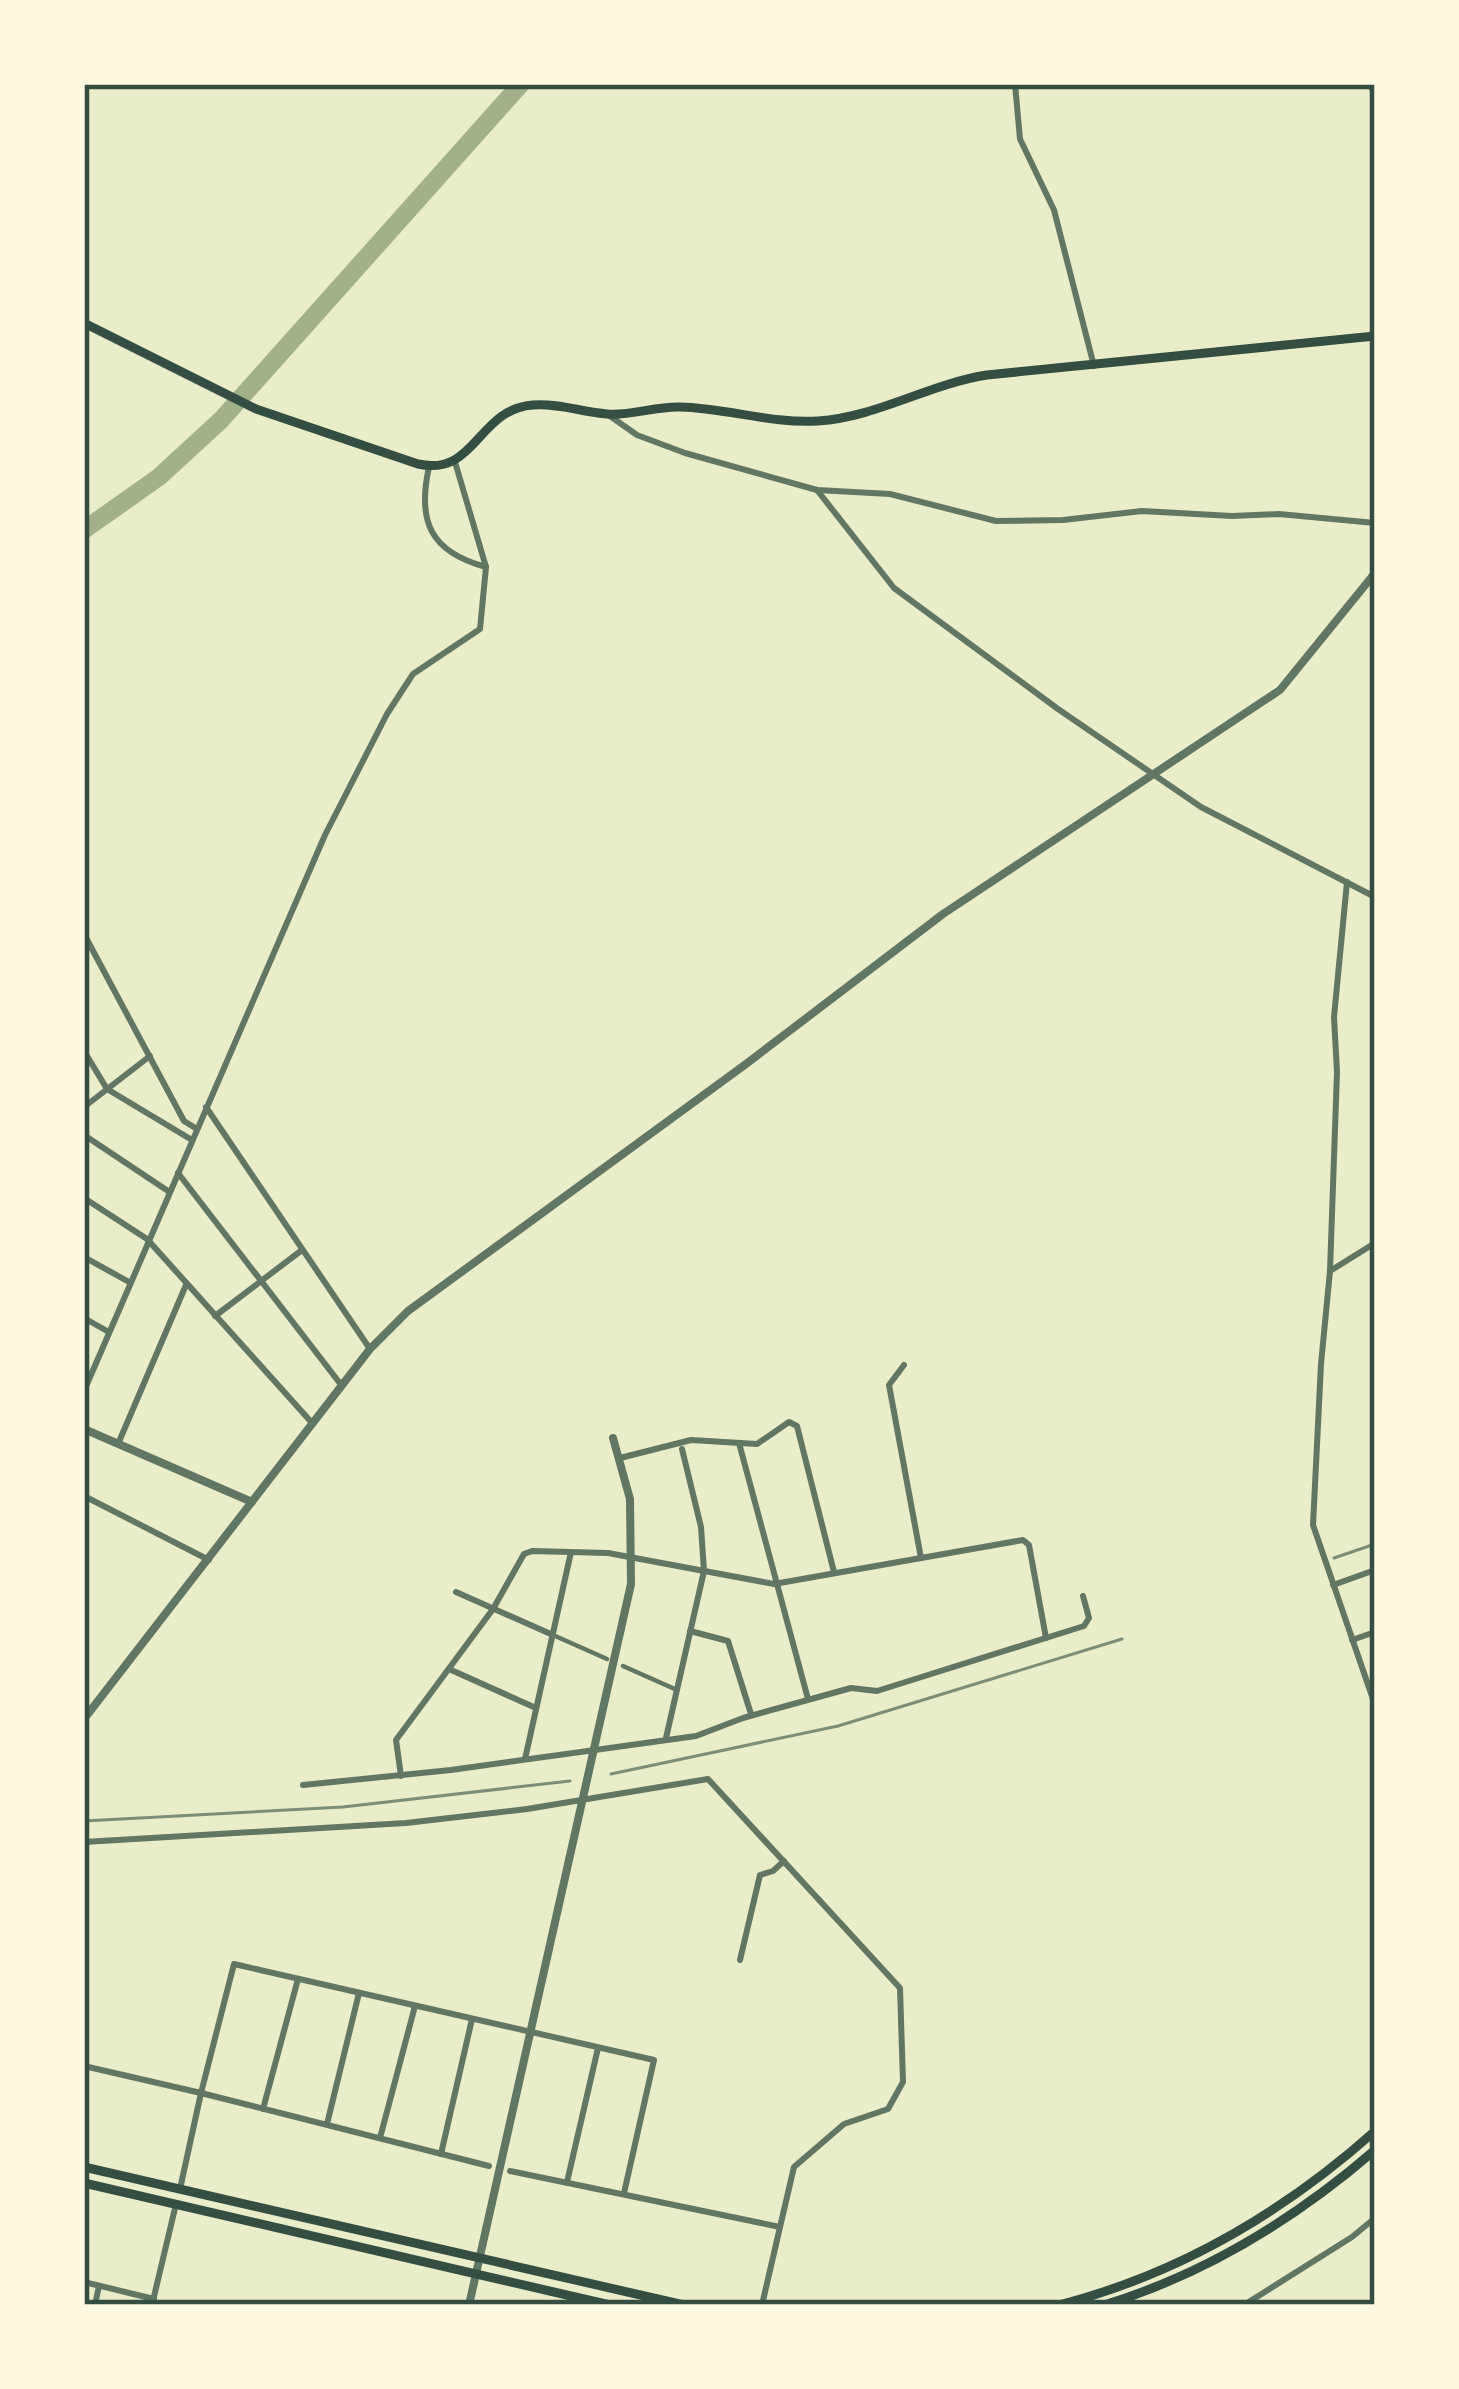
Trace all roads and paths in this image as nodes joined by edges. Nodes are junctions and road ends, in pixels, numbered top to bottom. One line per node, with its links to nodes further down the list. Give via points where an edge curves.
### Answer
1 (1016, 84): 6 (street, via 1020,139 1054,210)
2 (1370, 84): 3 (street)
3 (1375, 95)
4 (84, 323): 9 (main road, via 239,402)
5 (1375, 336): 6 (main road)
6 (1094, 366): 7 (main road, via 960,379 822,421 678,407)
7 (607, 414): 8 (main road, via 522,406); 10 (street, via 637,435)
8 (455, 462): 9 (main road); 12 (street)
9 (429, 466): 12 (street, via 423,495 430,528 455,557)
10 (817, 490): 11 (street, via 890,494 996,521 1142,511); 14 (street, via 894,588)
11 (1375, 523)
12 (486, 567): 22 (street, via 480,629 413,674 396,698)
13 (1375, 572): 14 (street, via 1280,690)
14 (1154, 776): 15 (street); 40 (street, via 889,952 440,1286)
15 (1347, 882): 16 (street); 33 (street, via 1334,1017)
16 (1375, 897)
17 (84, 934): 19 (street)
18 (84, 1051): 20 (street)
19 (150, 1056): 20 (street); 23 (street, via 184,1121)
20 (106, 1089): 21 (street); 25 (street)
21 (84, 1107)
22 (206, 1107): 23 (street); 31 (street)
23 (197, 1129): 25 (street)
24 (84, 1135): 27 (street)
25 (192, 1140): 26 (street)
26 (178, 1173): 27 (street); 35 (street)
27 (168, 1191): 29 (street)
28 (84, 1198): 29 (street)
29 (147, 1239): 34 (street); 36 (street)
30 (1375, 1243): 33 (street)
31 (302, 1250): 35 (street); 40 (street)
32 (84, 1257): 34 (street)
33 (1330, 1271): 62 (street, via 1313,1525)
34 (129, 1282): 39 (street)
35 (261, 1282): 37 (street); 43 (street)
36 (186, 1285): 37 (street); 49 (street)
37 (215, 1316): 45 (street)
38 (84, 1318): 39 (street)
39 (109, 1331): 42 (street)
40 (370, 1349): 43 (street)
41 (904, 1365): 56 (street, via 889,1385)
42 (87, 1373): 44 (street)
43 (342, 1386): 45 (street)
44 (84, 1390)
45 (313, 1424): 53 (street)
46 (84, 1429): 49 (street)
47 (613, 1438): 51 (street)
48 (739, 1443): 51 (street, via 691,1440); 60 (street, via 757,1444 789,1422 797,1426); 61 (street)
49 (118, 1444): 53 (street)
50 (682, 1449): 58 (street)
51 (620, 1458): 55 (street)
52 (84, 1496): 57 (street)
53 (252, 1502): 57 (street)
54 (571, 1552): 55 (street); 65 (street, via 524,1554); 68 (street)
55 (633, 1558): 58 (street); 81 (street)
56 (921, 1558): 60 (street); 69 (street, via 1023,1540)
57 (208, 1560): 79 (street)
58 (704, 1570): 61 (street); 66 (street)
59 (1375, 1570): 62 (street)
60 (834, 1573): 61 (street)
61 (774, 1584): 75 (street)
62 (1333, 1585): 70 (street)
63 (456, 1592): 65 (street)
64 (1083, 1596): 69 (street, via 1084,1626)
65 (493, 1609): 68 (street); 73 (street)
66 (690, 1631): 74 (street); 78 (street, via 728,1641)
67 (1375, 1632): 70 (street)
68 (553, 1635): 71 (street); 77 (street)
69 (1046, 1638): 75 (street, via 877,1691)
70 (1352, 1640): 76 (street)
71 (607, 1659)
72 (623, 1666): 74 (street)
73 (449, 1669): 77 (street); 83 (street, via 396,1740)
74 (677, 1690): 80 (street)
75 (808, 1699): 78 (street)
76 (1375, 1705)
77 (536, 1708): 82 (street)
78 (751, 1716): 80 (street)
79 (84, 1719)
80 (665, 1740): 81 (street)
81 (595, 1750): 82 (street); 85 (street)
82 (524, 1761): 83 (street)
83 (401, 1776): 84 (street)
84 (303, 1785)
85 (584, 1800): 86 (street, via 406,1823); 87 (street, via 705,1778); 93 (street)
86 (84, 1842)
87 (784, 1861): 88 (street, via 760,1875); 112 (street, via 900,1988 904,2082 888,2109 844,2124 794,2167)
88 (740, 1960)
89 (298, 1979): 90 (street); 96 (street, via 234,1964); 97 (street)
90 (359, 1993): 91 (street); 98 (street)
91 (415, 2006): 92 (street); 100 (street)
92 (472, 2019): 93 (street); 102 (street)
93 (531, 2032): 94 (street); 113 (street)
94 (598, 2048): 106 (street); 109 (street, via 654,2060)
95 (84, 2066): 96 (street)
96 (201, 2093): 97 (street); 108 (street)
97 (263, 2109): 98 (street)
98 (327, 2125): 100 (street)
99 (1375, 2131): 123 (main road, via 1216,2246)
100 (380, 2138): 102 (street)
101 (1375, 2150): 124 (main road, via 1225,2256)
102 (441, 2154): 103 (street)
103 (489, 2166)
104 (84, 2167): 108 (main road)
105 (510, 2170): 106 (street)
106 (567, 2182): 109 (street)
107 (84, 2183): 110 (main road)
108 (180, 2189): 113 (main road)
109 (624, 2193): 112 (street)
110 (176, 2204): 114 (main road); 117 (street)
111 (1375, 2218): 125 (street)
112 (781, 2227): 122 (street)
113 (479, 2258): 114 (street); 121 (main road)
114 (475, 2275): 119 (street); 120 (main road)
115 (84, 2282): 116 (street)
116 (99, 2286): 117 (street); 118 (street)
117 (153, 2302)
118 (95, 2305)
119 (469, 2305)
120 (610, 2305)
121 (684, 2305)
122 (763, 2305)
123 (1059, 2305)
124 (1104, 2305)
125 (1244, 2305)

